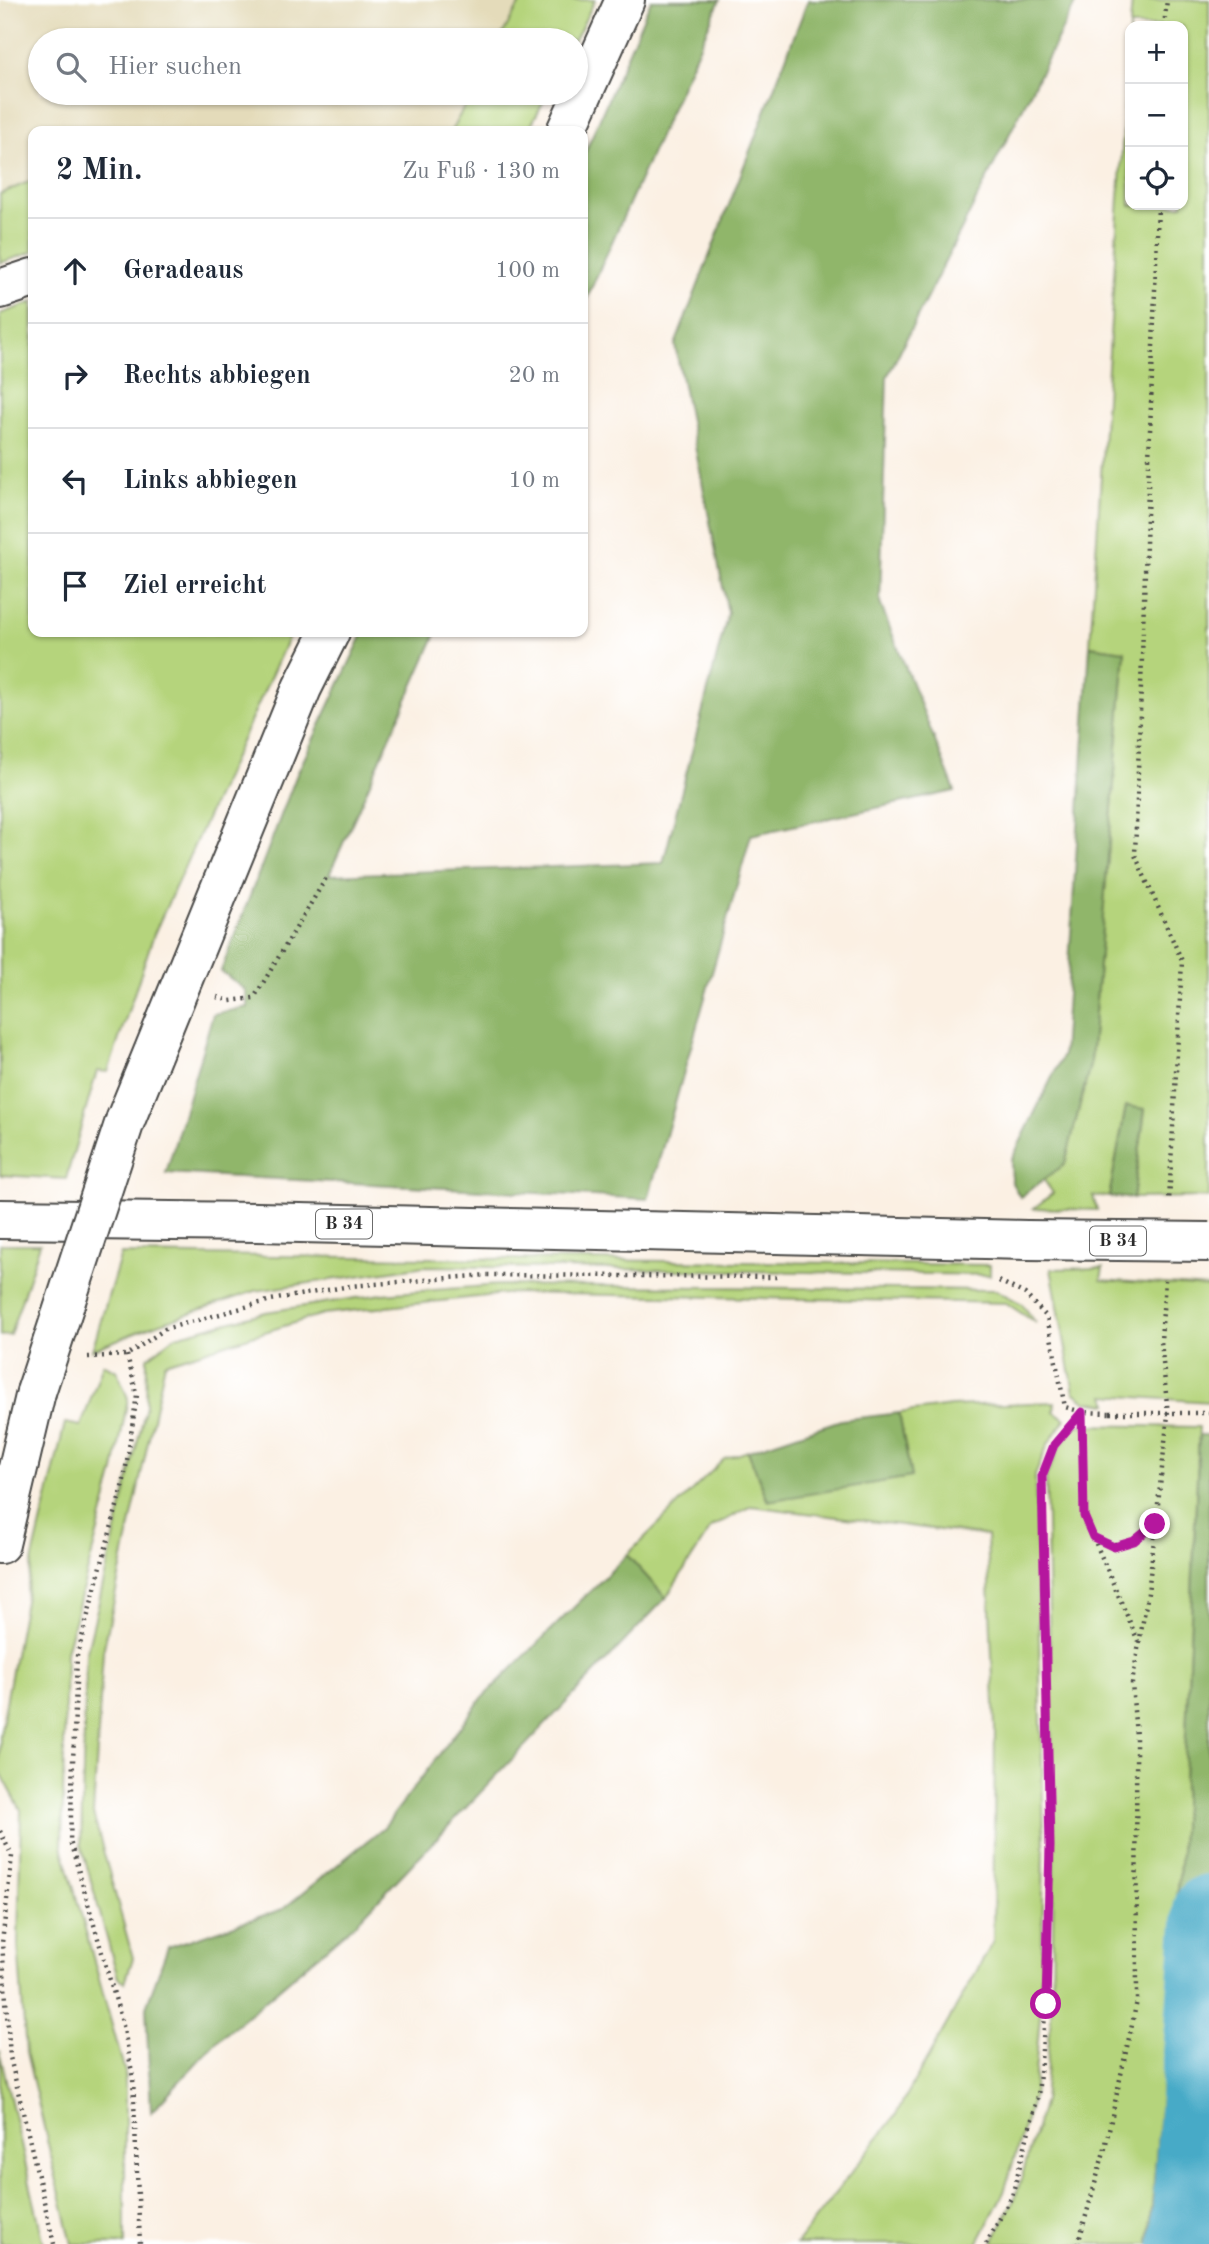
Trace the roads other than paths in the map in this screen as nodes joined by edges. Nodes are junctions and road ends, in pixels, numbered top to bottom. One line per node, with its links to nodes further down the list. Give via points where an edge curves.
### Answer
1 (625, 0): 2 (main road)
2 (588, 82)
3 (578, 105): 4 (main road)
4 (568, 126)
5 (28, 280): 6 (main road)
6 (0, 289)
7 (328, 637): 10 (main road, bridge, via 302,688 125,1121 36,1392)
8 (5, 1217): 9 (main road, B 34, bridge)
9 (1209, 1241)
10 (0, 1544)

